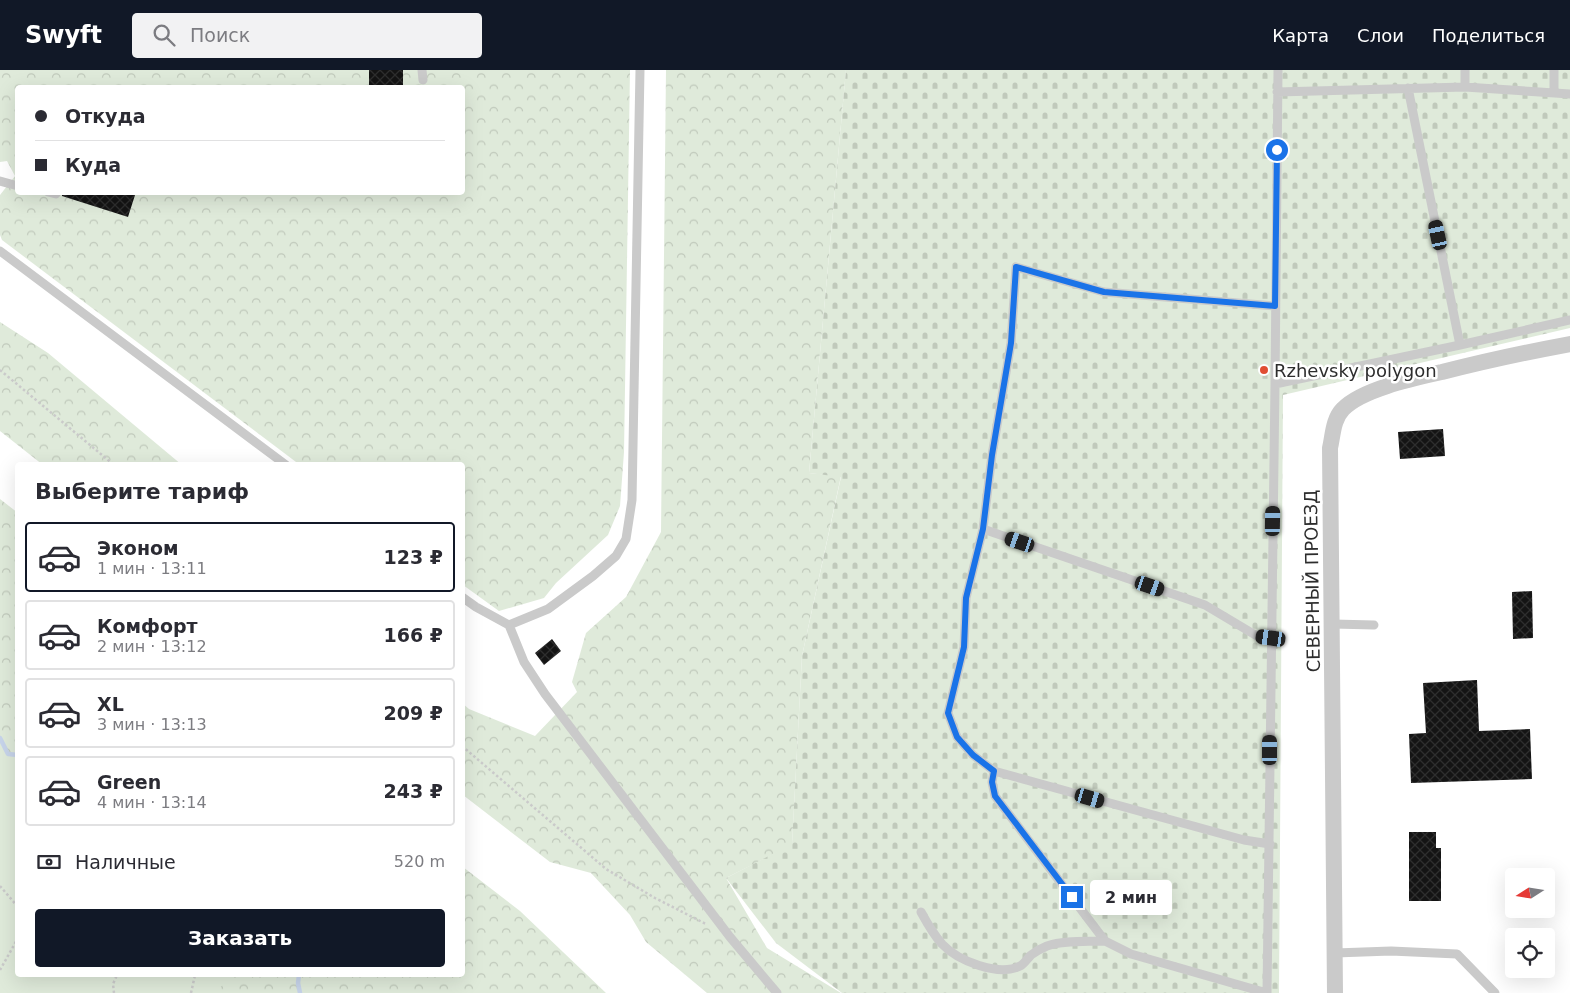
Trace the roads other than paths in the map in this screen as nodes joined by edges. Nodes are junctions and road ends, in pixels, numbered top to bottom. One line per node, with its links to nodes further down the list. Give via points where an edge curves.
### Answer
1 (422, 70): 6 (lane)
2 (640, 70): 24 (lane, via 632,500 626,539 616,556 593,576 548,608)
3 (1278, 70): 9 (lane)
4 (1464, 70): 8 (lane)
5 (1554, 70): 10 (lane)
6 (423, 80)
7 (1408, 88): 8 (lane); 9 (lane); 18 (lane)
8 (1465, 88): 10 (lane)
9 (1278, 92): 15 (lane)
10 (1554, 93): 11 (lane)
11 (1570, 94)
12 (0, 181): 13 (lane)
13 (15, 185)
14 (0, 251): 20 (lane)
15 (1275, 306): 19 (lane); 21 (lane, via 1104,292 1016,267 1011,343)
16 (1570, 320): 18 (lane)
17 (1570, 344): 23 (street, СЕВЕРНЫЙ ПРОЕЗД, via 1409,380 1368,392 1343,409 1336,419 1330,448)
18 (1460, 345): 19 (lane)
19 (1275, 384): 26 (lane)
20 (282, 462)
21 (983, 529): 26 (lane, via 1205,605 1256,636); 27 (lane, via 966,598 964,647 948,713 957,737)
22 (465, 599): 24 (lane)
23 (1333, 624): 25 (lane); 31 (street, СЕВЕРНЫЙ ПРОЕЗД)
24 (509, 625): 32 (lane, via 524,662 544,694)
25 (1374, 625)
26 (1271, 638): 28 (lane)
27 (994, 771): 28 (lane, via 1244,840); 30 (lane, via 995,796)
28 (1270, 844): 33 (lane)
29 (921, 912): 30 (lane, via 943,945 958,957 994,970 1022,966 1032,954 1048,946)
30 (1105, 941): 33 (lane, via 1131,954)
31 (1335, 953): 34 (street, СЕВЕРНЫЙ ПРОЕЗД); 35 (lane, via 1457,954)
32 (776, 993)
33 (1267, 993)
34 (1335, 993)
35 (1495, 993)

